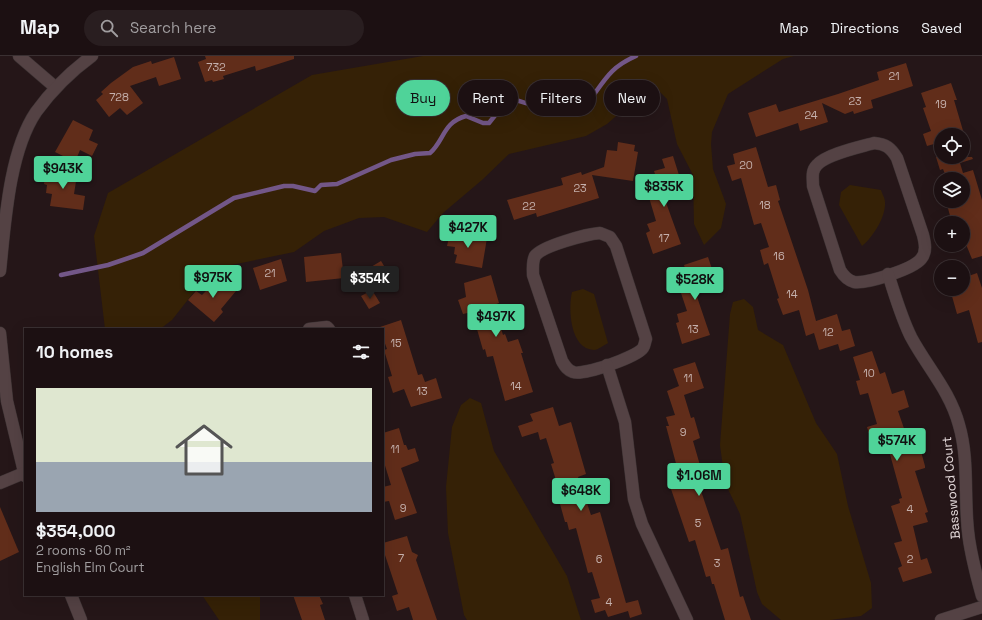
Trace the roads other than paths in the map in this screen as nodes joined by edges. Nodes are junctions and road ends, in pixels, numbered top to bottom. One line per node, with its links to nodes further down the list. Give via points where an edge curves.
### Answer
1 (19, 56): 3 (street)
2 (92, 56): 3 (street)
3 (55, 87): 4 (street, via 36,113 17,156)
4 (2, 223): 5 (street)
5 (0, 270)
6 (888, 274): 6 (street, via 863,282 853,282 844,277 812,174 816,165 825,159 874,143 885,144 897,158 925,248 922,259 909,268); 16 (street, Basswood Court, via 908,331 951,400 959,425 966,471 970,551)
7 (318, 328): 8 (street)
8 (328, 328)
9 (0, 333): 11 (street, via 7,401)
10 (607, 365): 10 (street, via 574,373 567,369 562,361 533,275 532,264 536,255 543,249 600,233 610,237 616,246 646,339 643,348 636,354); 20 (street, via 625,422 634,499 653,550)
11 (24, 471)
12 (24, 475): 13 (street)
13 (0, 483)
14 (71, 596): 18 (street)
15 (355, 596): 19 (street)
16 (982, 596)
17 (982, 607): 21 (street)
18 (81, 620)
19 (363, 620)
20 (687, 620)
21 (942, 620)

